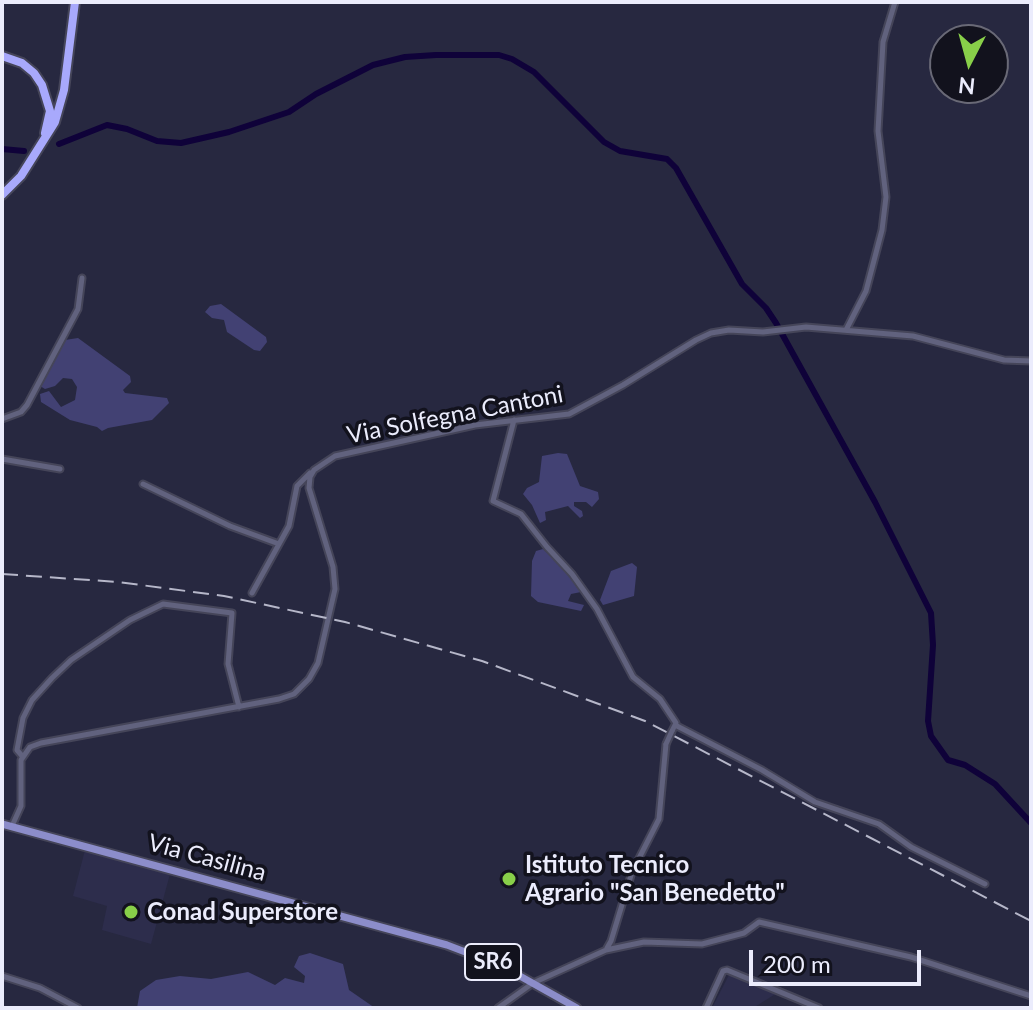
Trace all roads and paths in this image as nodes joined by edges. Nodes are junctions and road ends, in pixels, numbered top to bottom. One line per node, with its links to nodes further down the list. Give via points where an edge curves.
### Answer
1 (75, 2): 4 (highway, via 64,90)
2 (895, 2): 7 (street, via 883,42 878,131 886,197 882,230 866,291)
3 (2, 56): 4 (highway, via 22,63 42,85 50,111)
4 (42, 145): 5 (highway)
5 (2, 195)
6 (82, 278): 9 (street, via 78,309 27,405)
7 (846, 330): 8 (street, Via Solfegna Cantoni, via 913,336 1004,360); 10 (street, Via Solfegna Cantoni, via 711,333 569,414)
8 (1031, 361)
9 (2, 419)
10 (514, 420): 13 (street, Via Solfegna Cantoni, via 366,448 335,456); 20 (street, via 493,501 530,521 584,589 633,677 660,699)
11 (2, 459): 12 (street)
12 (60, 469)
13 (314, 470): 15 (street); 16 (street)
14 (143, 484): 17 (street)
15 (310, 492): 16 (street); 19 (street, via 335,589 318,663 294,694)
16 (295, 493): 17 (street, via 289,526)
17 (279, 544): 18 (street)
18 (252, 593)
19 (239, 707): 21 (street, via 41,743); 21 (street, via 228,664 232,613 163,604 130,620 52,678 23,718 17,750)
20 (674, 728): 24 (street, via 815,802 879,824 911,847); 25 (street, bridge, via 663,754 659,819 632,872)
21 (23, 757): 23 (street, via 21,806)
22 (2, 824): 23 (main road, Via Casilina / SR6)
23 (12, 826): 27 (main road, Via Casilina / SR6, via 447,945)
24 (985, 884)
25 (606, 950): 27 (street); 28 (street, via 644,942 702,944 744,933 759,922 911,957)
26 (2, 976): 29 (street)
27 (533, 983): 30 (street); 31 (main road, Via Casilina / SR6)
28 (1031, 996)
29 (78, 1008)
30 (498, 1008)
31 (577, 1008)
32 (706, 1008): 33 (street, via 727,970)
33 (819, 1008)

